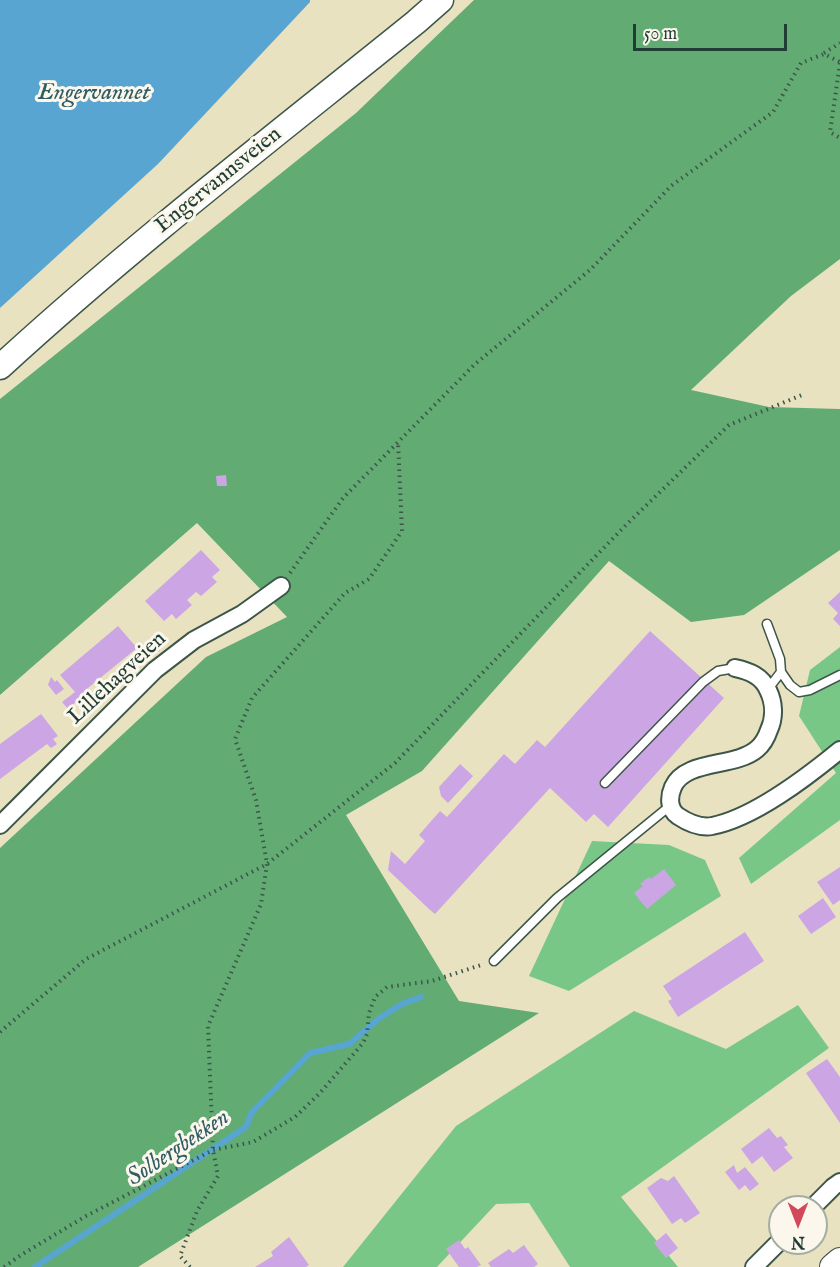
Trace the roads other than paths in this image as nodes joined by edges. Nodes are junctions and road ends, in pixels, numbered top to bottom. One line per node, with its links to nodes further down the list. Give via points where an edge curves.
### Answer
1 (441, 0): 2 (main road, Engervannsveien, via 125,257)
2 (0, 367)
3 (281, 586): 12 (street, Lillehagveien, via 242,614 194,640 155,670)
4 (767, 624): 6 (lane)
5 (735, 668): 8 (street, via 748,671); 10 (lane, via 718,671 703,682)
6 (781, 672): 7 (lane, via 799,692); 8 (lane)
7 (840, 675)
8 (768, 689): 11 (street, via 773,718 758,748 743,758 680,777 674,785)
9 (840, 750): 11 (street, via 788,789 742,816 710,826 690,823)
10 (605, 783)
11 (670, 806): 13 (lane, via 557,898)
12 (0, 825)
13 (494, 961)
14 (840, 1182): 15 (street)
15 (825, 1195)
16 (768, 1253): 18 (street)
17 (840, 1261): 19 (main road)
18 (754, 1267)
19 (833, 1267)

